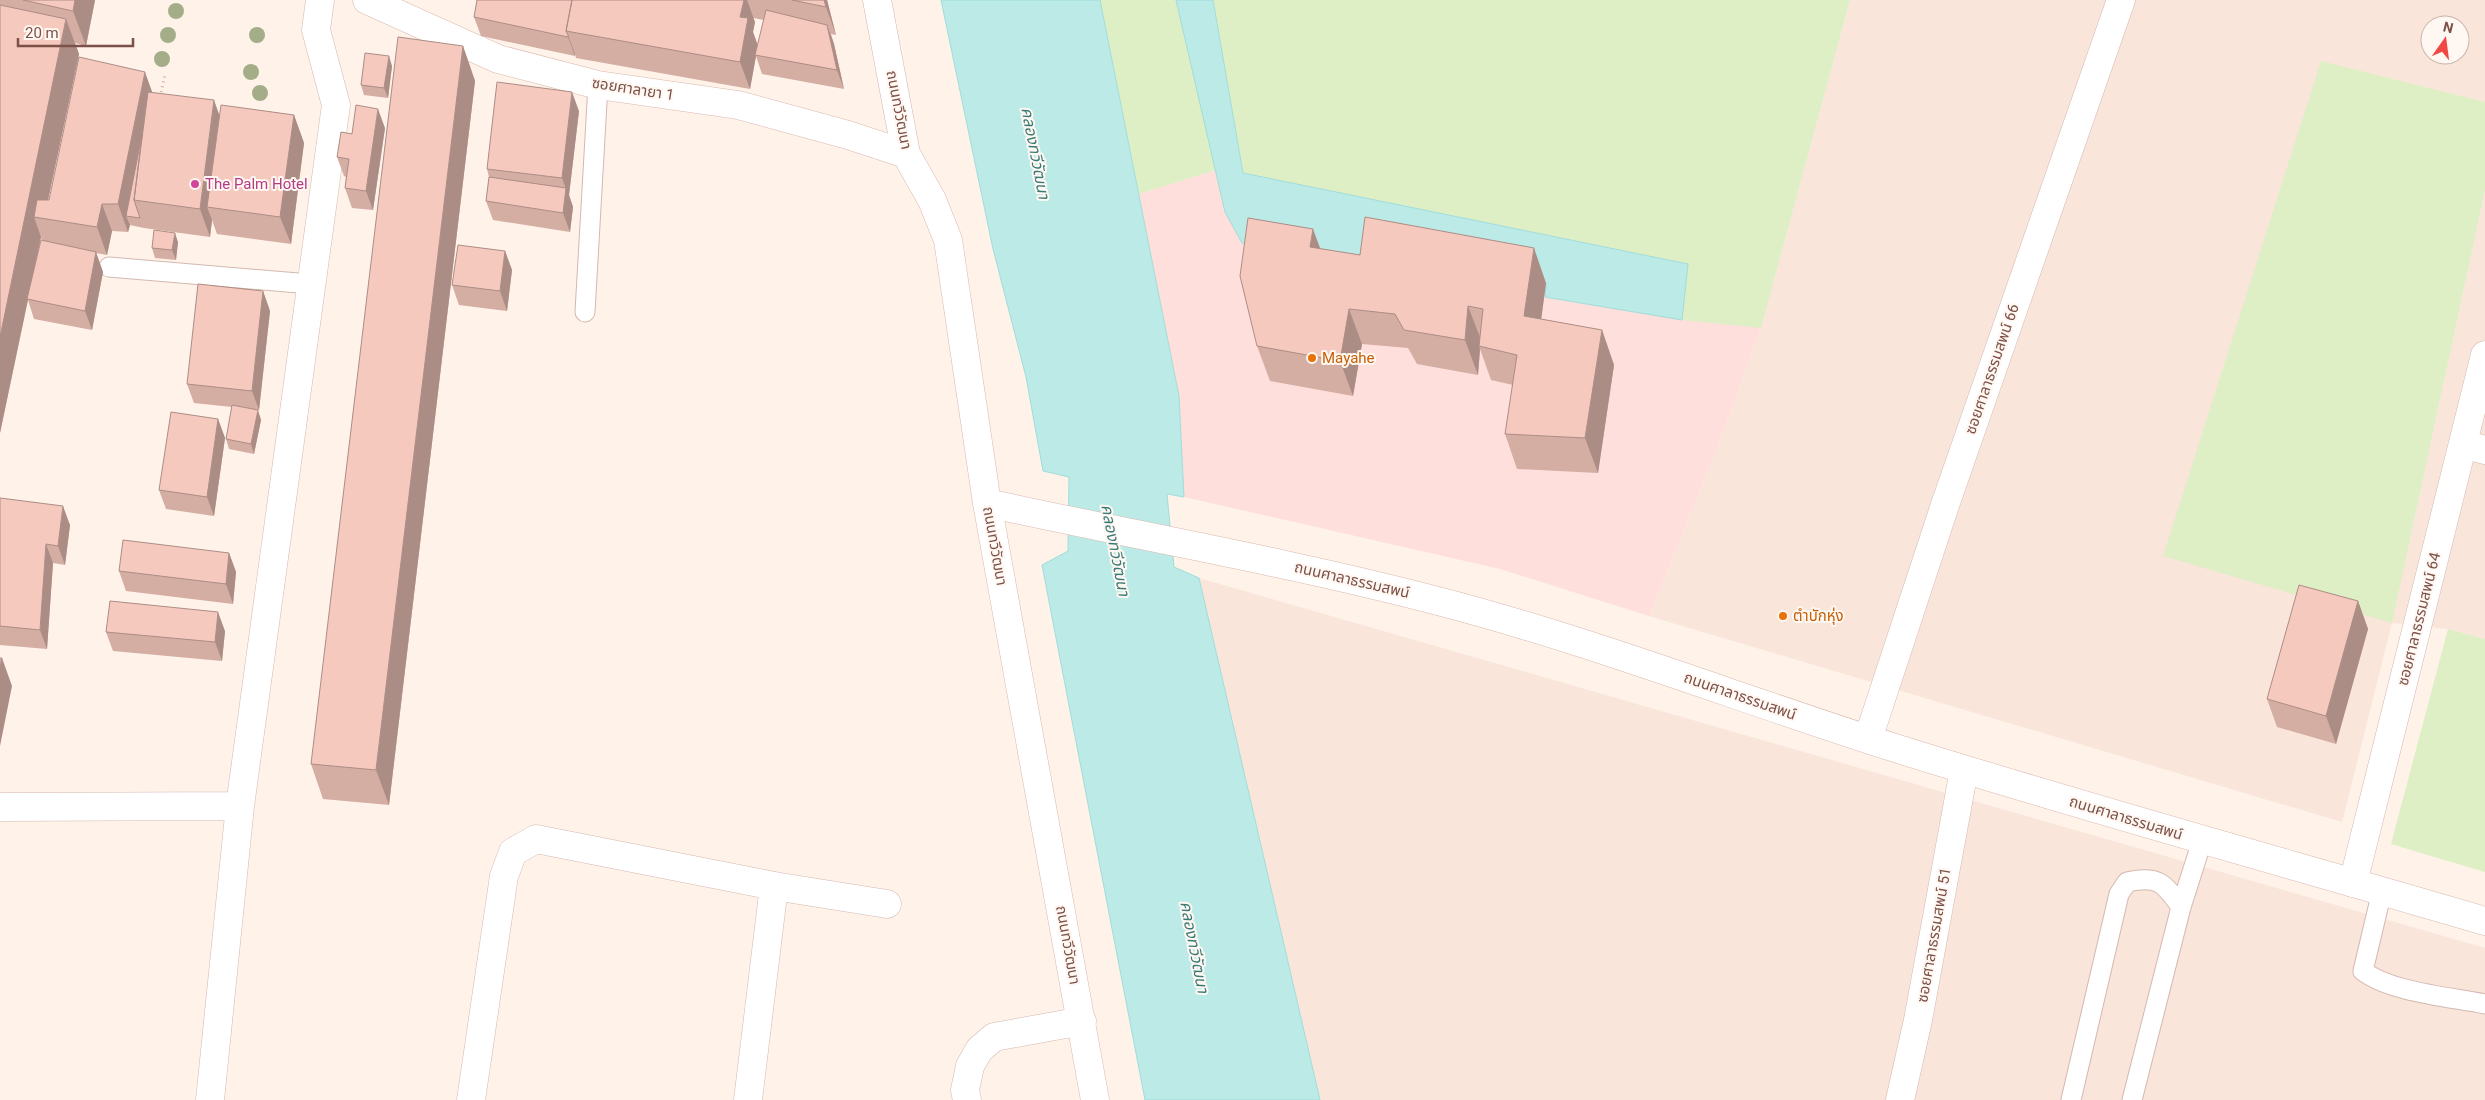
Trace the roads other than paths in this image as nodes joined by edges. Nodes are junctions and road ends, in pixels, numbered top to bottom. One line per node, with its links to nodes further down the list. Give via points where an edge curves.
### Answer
1 (320, 0): 8 (street, via 316,30 336,105)
2 (367, 0): 5 (street, ซอยศาลายา 1, via 498,59)
3 (877, 0): 6 (street, ถนนทวีวัฒนา)
4 (2121, 0): 13 (street, ซอยศาลาธรรมสพน์ 66, via 1945,504)
5 (598, 86): 6 (street, ซอยศาลายา 1, via 738,105); 9 (lane)
6 (906, 154): 12 (street, ถนนทวีวัฒนา, via 932,200 948,240)
7 (109, 267): 8 (lane)
8 (310, 284): 15 (street)
9 (585, 312)
10 (2485, 355): 11 (street, ซอยศาลาธรรมสพน์ 64)
11 (2474, 447): 18 (street, ซอยศาลาธรรมสพน์ 64)
12 (987, 503): 13 (street, ถนนศาลาธรรมสพน์, via 1231,551 1439,601 1573,639); 25 (street, ถนนทวีวัฒนา)
13 (1868, 739): 14 (street, ถนนศาลาธรรมสพน์)
14 (1964, 770): 17 (street, ถนนศาลาธรรมสพน์); 31 (street, ซอยศาลาธรรมสพน์ 51)
15 (240, 806): 16 (street); 26 (street)
16 (0, 807)
17 (2202, 841): 18 (street, ถนนศาลาธรรมสพน์); 22 (lane)
18 (2353, 883): 20 (street, ถนนศาลาธรรมสพน์)
19 (774, 886): 21 (street); 27 (street, via 536,839 513,852 504,876); 28 (street)
20 (2382, 891): 23 (street, ถนนศาลาธรรมสพน์); 24 (lane, via 2363,971 2375,980 2391,985)
21 (887, 904)
22 (2182, 907): 32 (lane, via 2167,886 2145,878 2127,882 2119,894); 33 (lane)
23 (2485, 921)
24 (2485, 1004)
25 (1082, 1021): 29 (street, via 994,1036 979,1050 970,1066 965,1090); 30 (street, ถนนทวีวัฒนา)
26 (210, 1100)
27 (471, 1100)
28 (748, 1100)
29 (967, 1100)
30 (1096, 1100)
31 (1900, 1100)
32 (2070, 1100)
33 (2132, 1100)

